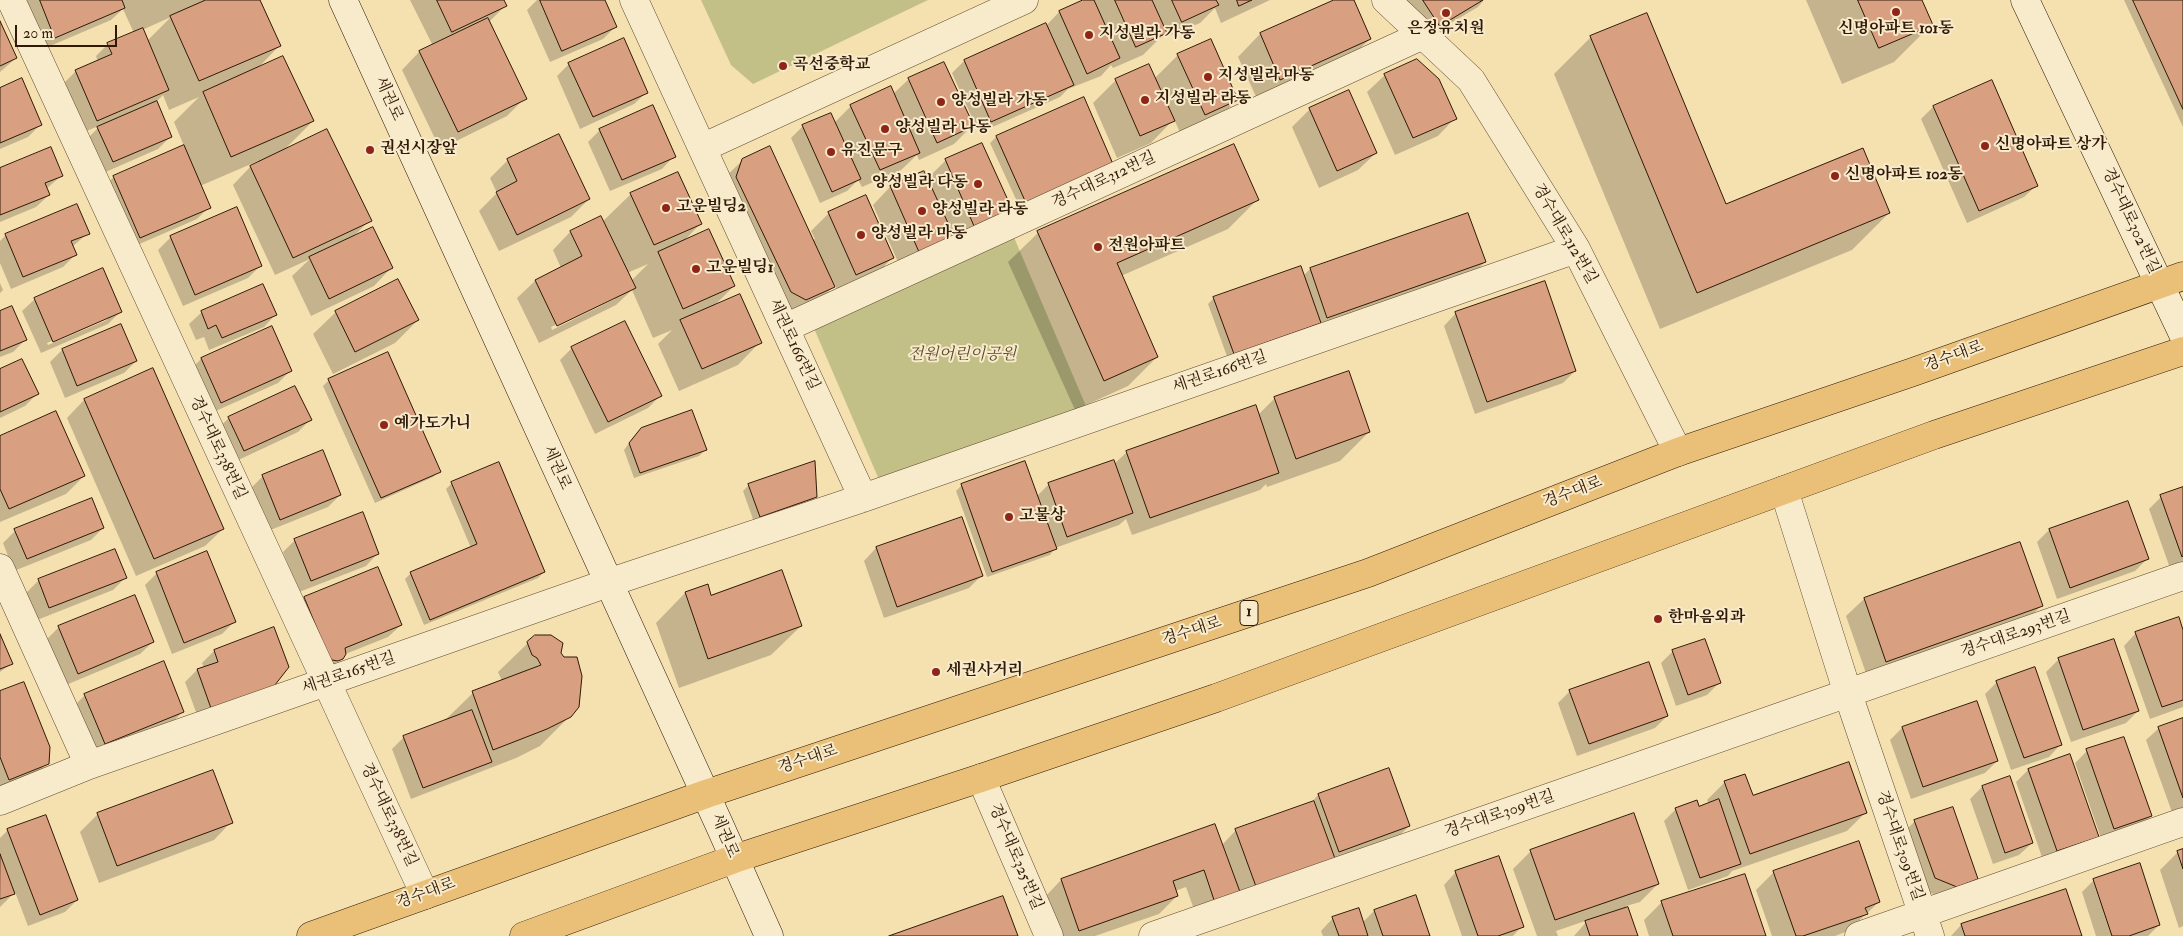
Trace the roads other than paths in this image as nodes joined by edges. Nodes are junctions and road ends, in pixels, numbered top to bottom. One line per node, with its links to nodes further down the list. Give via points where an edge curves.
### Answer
1 (11, 0): 20 (street, 경수대로338번길)
2 (343, 0): 19 (street, 세권로)
3 (634, 0): 8 (street, 세권로166번길)
4 (1024, 0): 8 (street)
5 (1386, 0): 7 (street, 경수대로312번길)
6 (2025, 0): 10 (street, 경수대로302번길)
7 (1423, 35): 9 (street, 경수대로312번길, via 1471,80); 11 (street, 경수대로312번길)
8 (702, 148): 11 (street, 세권로166번길)
9 (1576, 249): 14 (street, 경수대로312번길); 16 (street, 세권로166번길)
10 (2171, 280): 12 (street, 경수대로302번길); 14 (main road, 경수대로 / 1)
11 (785, 328): 16 (street, 세권로166번길)
12 (2183, 334)
13 (2183, 352): 15 (main road, via 1934,435)
14 (1678, 452): 24 (main road, 경수대로 / 1, via 1368,573)
15 (1784, 490): 21 (street, 경수대로309번길); 23 (main road, via 1216,698)
16 (864, 498): 19 (street, 세권로166번길)
17 (0, 568): 22 (street)
18 (2183, 576): 21 (street, 경수대로293번길)
19 (608, 583): 20 (street, 세권로165번길); 24 (street, 세권로)
20 (325, 682): 22 (street, 세권로165번길); 28 (street, 경수대로338번길)
21 (1848, 694): 29 (street, 경수대로309번길); 34 (street, 경수대로309번길)
22 (89, 765): 25 (street, 세권로165번길)
23 (980, 778): 27 (main road); 33 (street, 경수대로325번길)
24 (706, 794): 27 (street, 세권로); 28 (main road, 경수대로 / 1)
25 (0, 801)
26 (2183, 822): 29 (street)
27 (734, 859): 31 (main road); 32 (street, 세권로)
28 (425, 895): 30 (main road, 경수대로 / 1)
29 (1926, 925): 35 (street, 경수대로309번길)
30 (311, 936)
31 (524, 936)
32 (769, 936)
33 (1049, 936)
34 (1153, 936)
35 (1859, 936)

